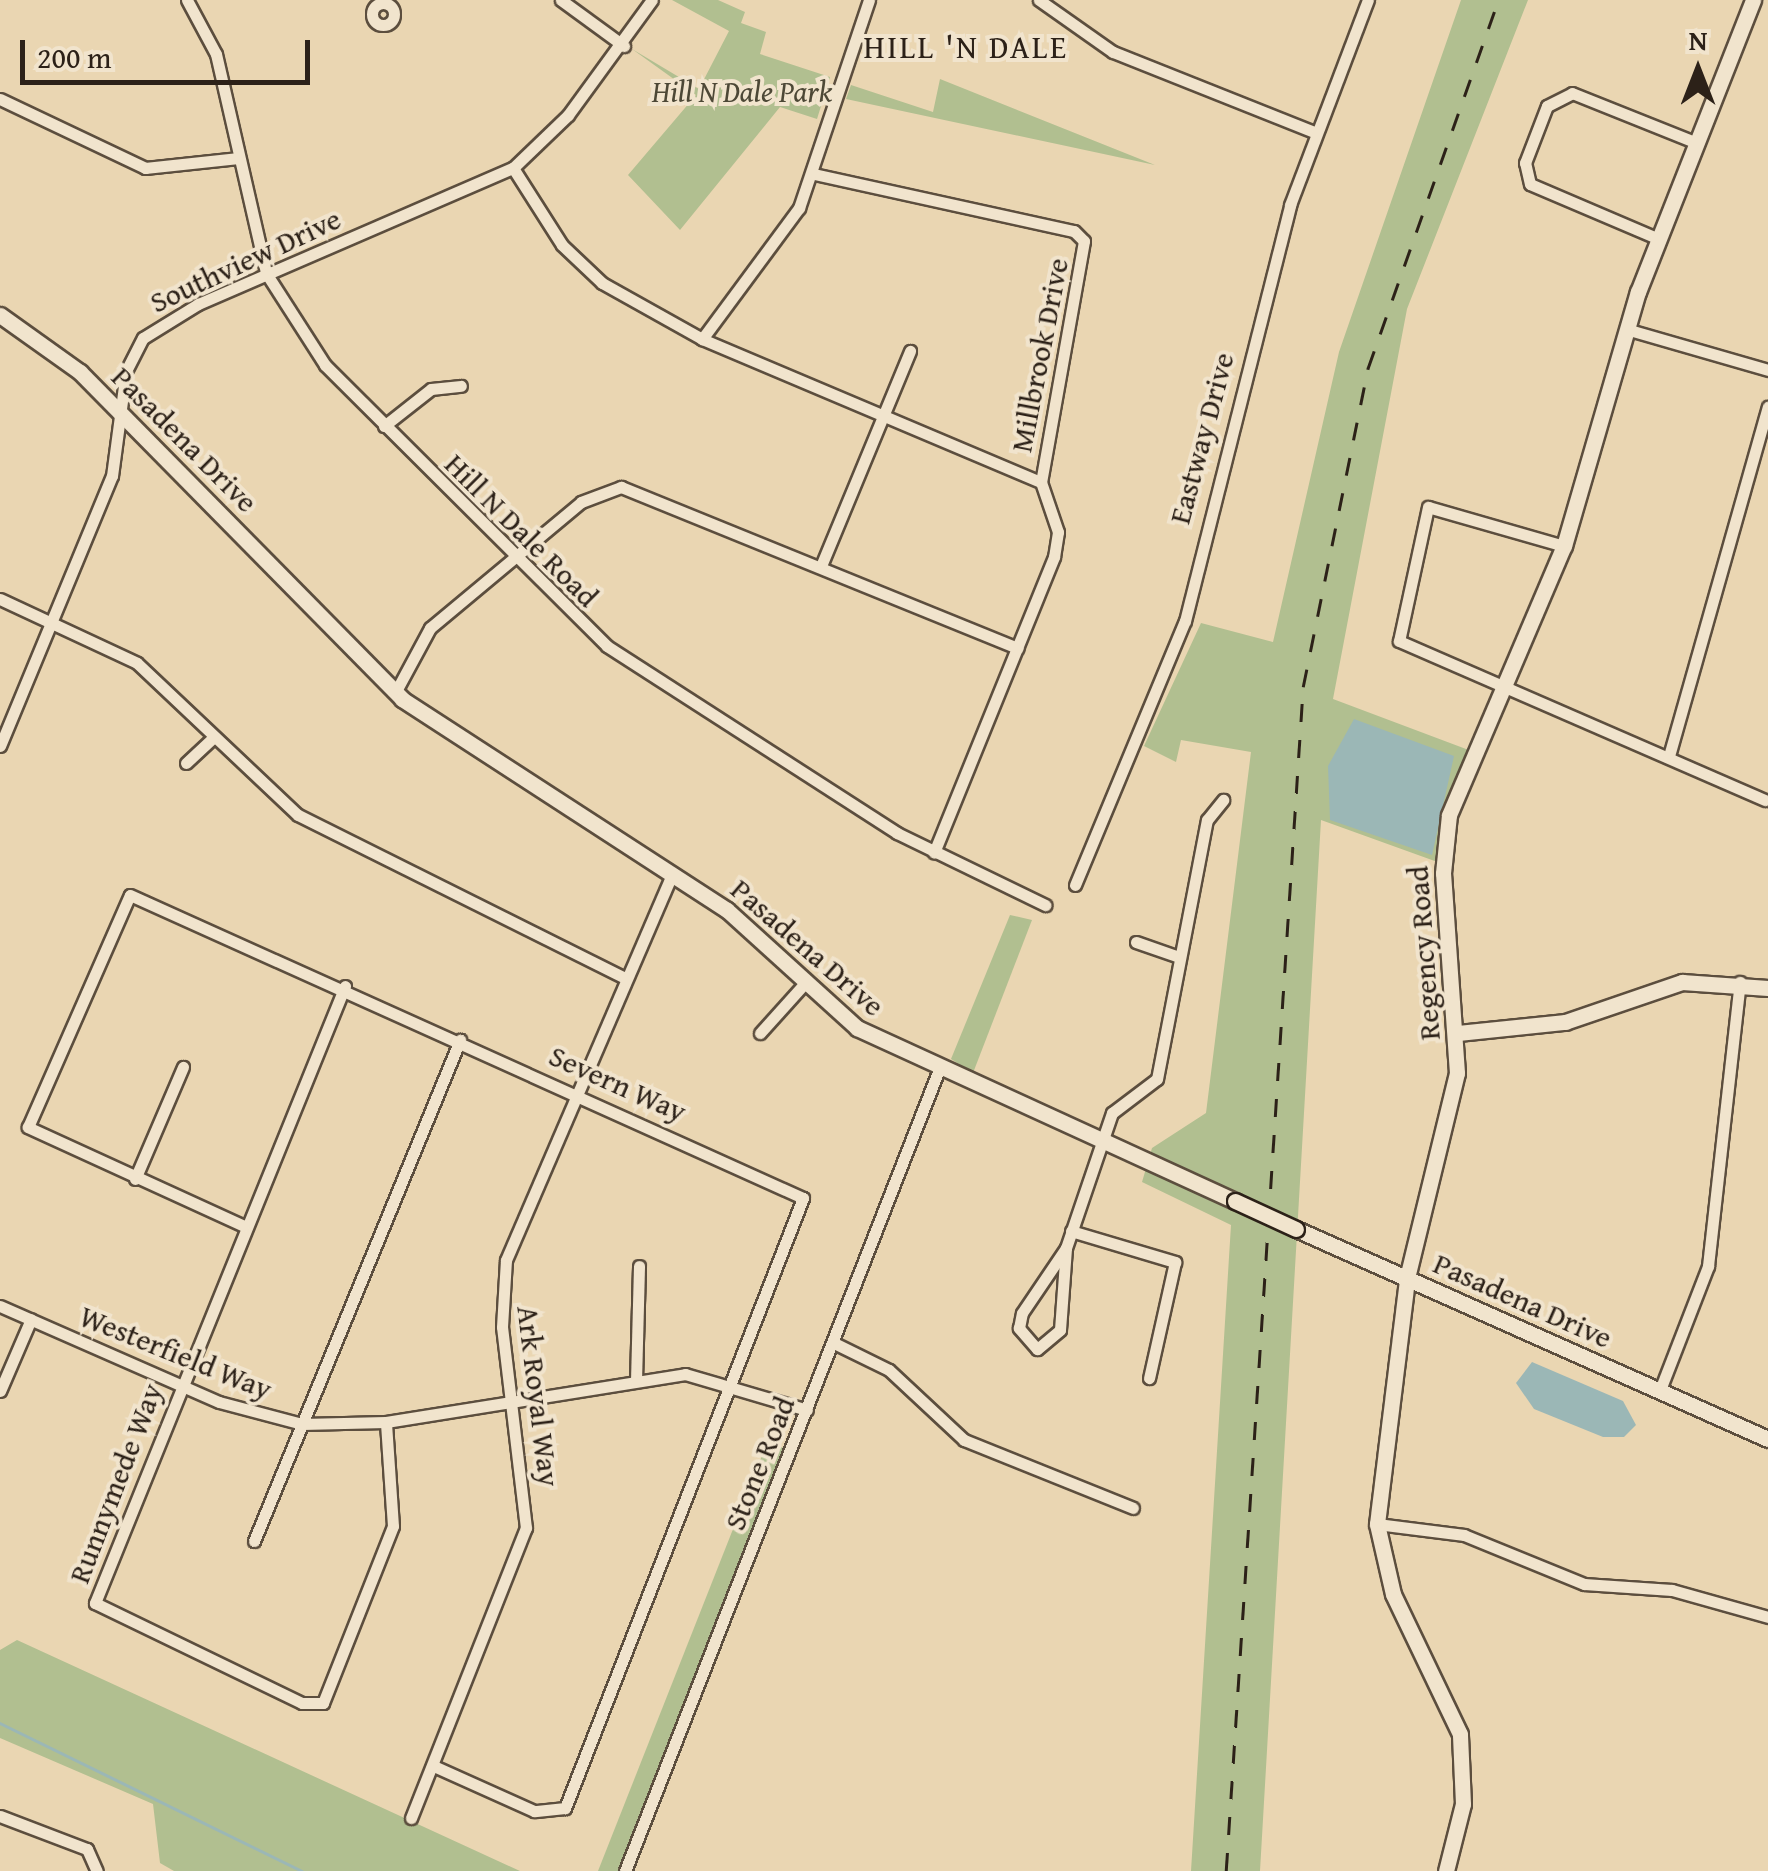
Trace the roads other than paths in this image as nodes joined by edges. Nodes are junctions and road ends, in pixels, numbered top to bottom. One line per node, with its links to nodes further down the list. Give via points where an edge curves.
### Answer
1 (187, 0): 12 (street, Hill N Dale Road, via 216,54)
2 (560, 0): 8 (street)
3 (652, 0): 8 (street, Southview Drive)
4 (869, 0): 14 (street)
5 (1039, 0): 10 (street, via 1129,60)
6 (1368, 0): 10 (street, Eastway Drive)
7 (1752, 0): 11 (street, Regency Road)
8 (624, 46): 13 (street, Southview Drive)
9 (0, 99): 12 (street, via 145,168)
10 (1314, 132): 44 (street, Eastway Drive, via 1214,480 1185,621)
11 (1697, 143): 15 (street, Regency Road); 15 (street, via 1572,94 1547,106 1525,163 1530,184)
12 (238, 158): 16 (street, Hill N Dale Road)
13 (513, 168): 16 (street, Southview Drive); 19 (street, via 588,272)
14 (814, 174): 19 (street, via 780,239); 27 (street, Millbrook Drive, via 1080,235)
15 (1659, 239): 18 (street, Regency Road)
16 (266, 273): 25 (street, Southview Drive, via 143,338 126,371); 26 (street, Hill N Dale Road, via 302,338)
17 (0, 315): 25 (street, Pasadena Drive, via 52,347)
18 (1626, 329): 21 (street); 28 (street, Regency Road)
19 (702, 338): 24 (street)
20 (910, 351): 24 (street)
21 (1768, 370)
22 (461, 386): 26 (street, via 431,390)
23 (1768, 407): 38 (street)
24 (883, 414): 27 (street); 30 (street)
25 (122, 417): 32 (street, Southview Drive, via 112,476); 35 (street, Pasadena Drive)
26 (384, 426): 29 (street, Hill N Dale Road)
27 (1041, 482): 33 (street, Millbrook Drive, via 1058,544)
28 (1564, 546): 34 (street, Regency Road); 34 (street, via 1438,507 1422,514 1399,641)
29 (514, 558): 30 (street, via 581,502 621,487); 35 (street, via 423,636); 42 (street, Hill N Dale Road, via 607,646)
30 (821, 566): 33 (street)
31 (0, 599): 32 (street)
32 (52, 622): 36 (street, via 137,663); 37 (street, Southview Drive)
33 (1018, 648): 42 (street, Millbrook Drive)
34 (1502, 692): 38 (street); 54 (street, Regency Road, via 1460,782 1444,847)
35 (395, 693): 43 (street, Pasadena Drive)
36 (213, 738): 39 (street); 48 (street, via 298,815)
37 (0, 746)
38 (1669, 756): 41 (street)
39 (186, 764)
40 (1223, 800): 47 (street, via 1207,820)
41 (1764, 800)
42 (934, 853): 45 (street, Hill N Dale Road)
43 (673, 873): 48 (street, Ark Royal Way); 49 (street, Pasadena Drive)
44 (1075, 885)
45 (1046, 905)
46 (1136, 942): 47 (street)
47 (1179, 957): 59 (street, via 1158,1079 1112,1114)
48 (623, 977): 58 (street, Ark Royal Way)
49 (806, 982): 53 (street); 57 (street, Pasadena Drive, via 869,1037)
50 (1740, 982): 52 (street); 54 (street, via 1663,985 1565,1022); 73 (street, via 1708,1266)
51 (345, 986): 55 (street, Severn Way); 60 (street, Severn Way, via 149,896 125,898 28,1128); 61 (street, Runnymede Way)
52 (1768, 988)
53 (760, 1033)
54 (1458, 1033): 65 (street, Regency Road, via 1456,1072)
55 (460, 1040): 58 (street, Severn Way); 78 (street)
56 (183, 1067): 60 (street)
57 (938, 1072): 59 (street, Pasadena Drive); 68 (street, Stone Road)
58 (574, 1090): 71 (street, Severn Way, via 803,1198); 75 (street, Ark Royal Way, via 502,1282)
59 (1099, 1142): 62 (street); 65 (street, Pasadena Drive, bridge)
60 (135, 1179): 61 (street, Severn Way)
61 (244, 1226): 72 (street, Runnymede Way)
62 (1071, 1231): 63 (street); 69 (street, via 1175,1262)
63 (1066, 1248): 63 (street, via 1060,1330 1037,1349 1019,1328 1022,1313)
64 (639, 1266): 70 (street)
65 (1406, 1278): 73 (street, Pasadena Drive); 81 (street, Regency Road)
66 (0, 1306): 67 (street, Westerfield Way)
67 (31, 1319): 72 (street, Westerfield Way); 74 (street)
68 (834, 1343): 76 (street, Stone Road); 80 (street, via 889,1370 964,1440)
69 (1149, 1378)
70 (636, 1380): 71 (street, Westerfield Way, via 694,1374); 75 (street, Westerfield Way)
71 (734, 1382): 76 (street, Westerfield Way); 84 (street, Severn Way, via 565,1808 534,1811)
72 (179, 1384): 77 (street, Runnymede Way, via 94,1603 311,1704 328,1695 388,1545 396,1498); 78 (street, Westerfield Way)
73 (1660, 1390): 79 (street, Pasadena Drive)
74 (0, 1391)
75 (514, 1402): 77 (street, Westerfield Way); 84 (street, Ark Royal Way, via 526,1480 523,1542)
76 (807, 1410): 88 (street, Stone Road)
77 (386, 1422): 78 (street, Westerfield Way)
78 (302, 1424): 82 (street)
79 (1768, 1438)
80 (1133, 1508)
81 (1377, 1524): 83 (street, via 1464,1535 1584,1584 1672,1590); 89 (street, Regency Road, via 1394,1594 1460,1734 1463,1804)
82 (254, 1541)
83 (1768, 1617)
84 (434, 1766): 86 (street, Ark Royal Way)
85 (0, 1816): 87 (street, via 87,1849)
86 (411, 1818)
87 (98, 1871)
88 (625, 1871)
89 (1446, 1871)

